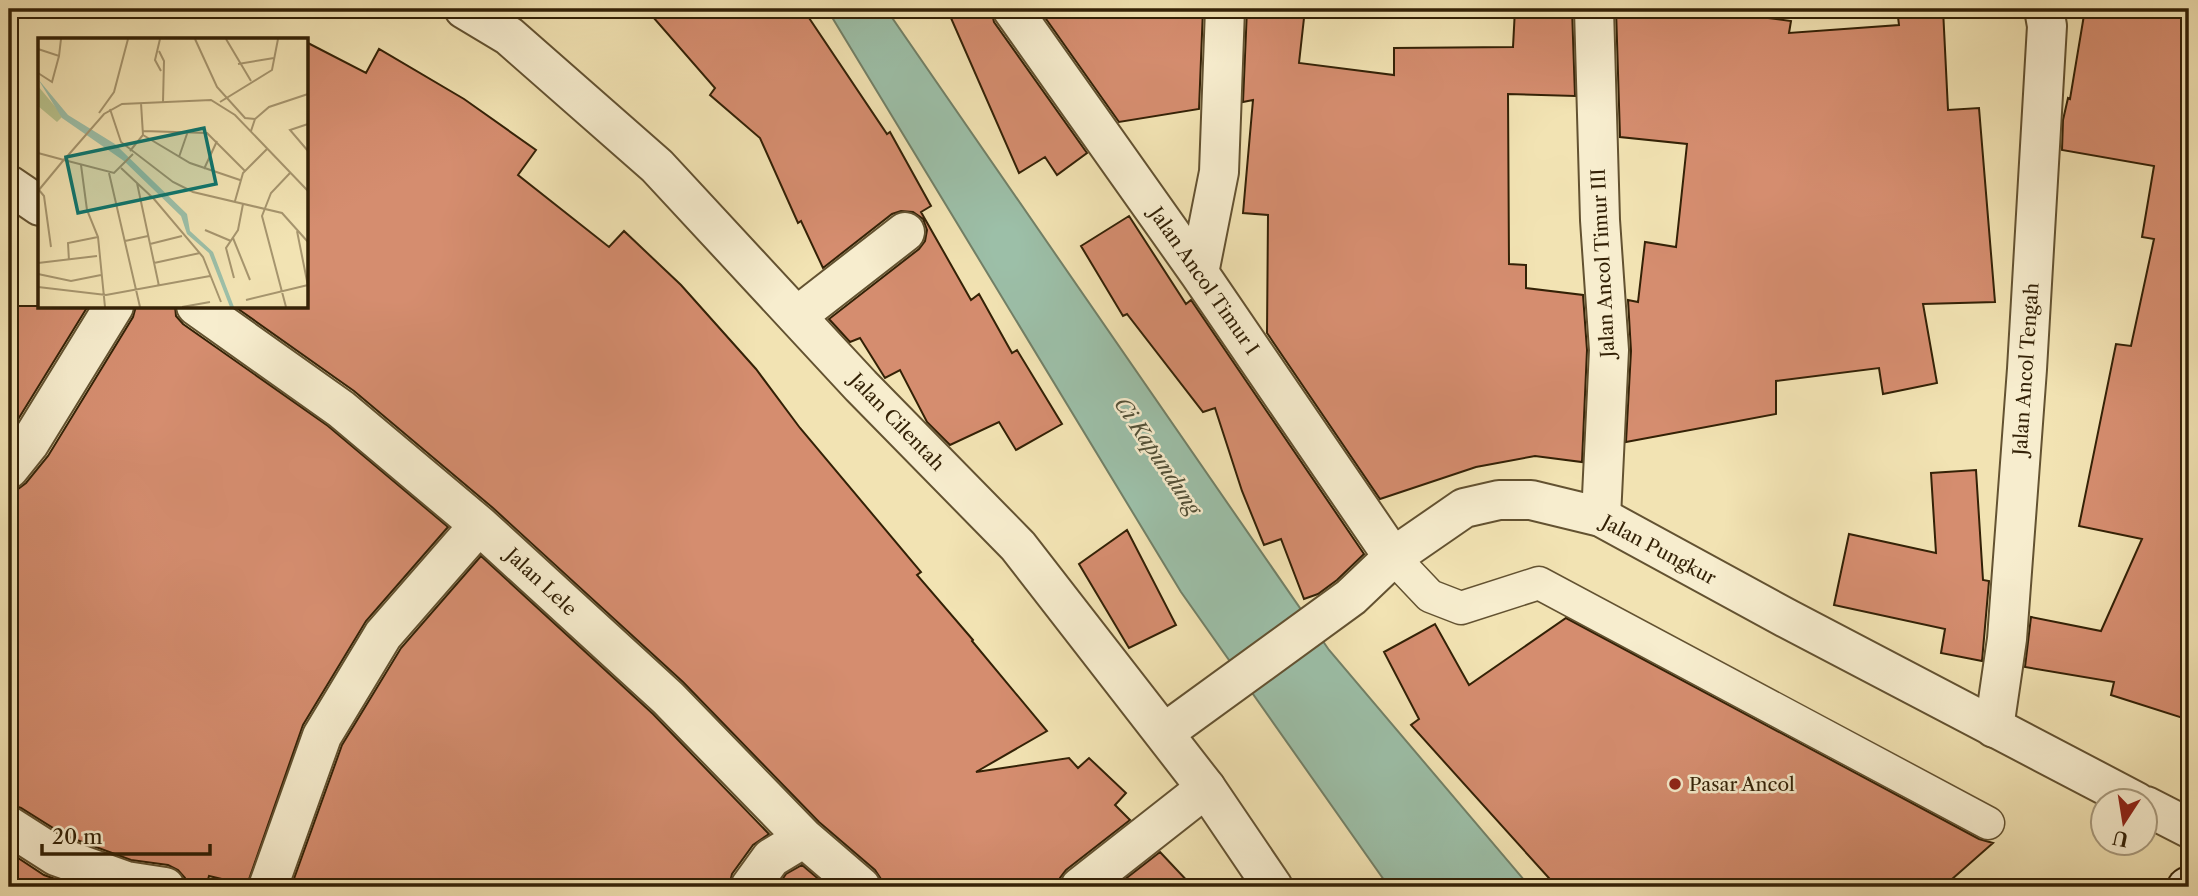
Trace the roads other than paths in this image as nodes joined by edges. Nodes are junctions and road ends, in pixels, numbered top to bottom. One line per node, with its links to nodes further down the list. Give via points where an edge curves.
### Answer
1 (464, 9): 12 (street, Jalan Cilentah, via 509,36 657,166)
2 (1012, 9): 9 (street, Jalan Ancol Timur I)
3 (1225, 9): 9 (street, via 1219,172)
4 (1594, 9): 14 (street, Jalan Ancol Timur III, via 1609,349)
5 (2044, 9): 17 (street, Jalan Ancol Tengah, via 2048,26 2026,383 2007,639)
6 (9, 185): 7 (street)
7 (38, 205)
8 (905, 232): 12 (street)
9 (1199, 273): 16 (street, Jalan Ancol Timur I)
10 (113, 308): 13 (street)
11 (200, 308): 15 (street, Jalan Lele, via 341,409)
12 (797, 316): 18 (street, Jalan Cilentah, via 1018,546)
13 (9, 469)
14 (1601, 517): 16 (street, Jalan Pungkur, via 1531,500 1499,500 1464,508); 17 (street, Jalan Pungkur)
15 (479, 524): 25 (street, Jalan Lele, via 668,698); 27 (street, via 383,635 322,736)
16 (1393, 557): 18 (street, Jalan Pungkur, via 1351,597); 22 (lane, via 1430,596 1461,608 1539,583)
17 (1994, 728): 20 (street, Jalan Pungkur)
18 (1164, 733): 19 (street, Jalan Cilentah)
19 (1206, 788): 30 (street); 31 (street, Jalan Cilentah)
20 (2110, 788)
21 (2160, 813): 24 (street)
22 (1988, 824)
23 (9, 826): 26 (street, via 56,856 126,881)
24 (2189, 828)
25 (804, 838): 28 (street, via 771,858); 29 (street, Jalan Lele)
26 (165, 887)
27 (268, 887)
28 (750, 887)
29 (861, 887)
30 (1080, 887)
31 (1273, 887)

